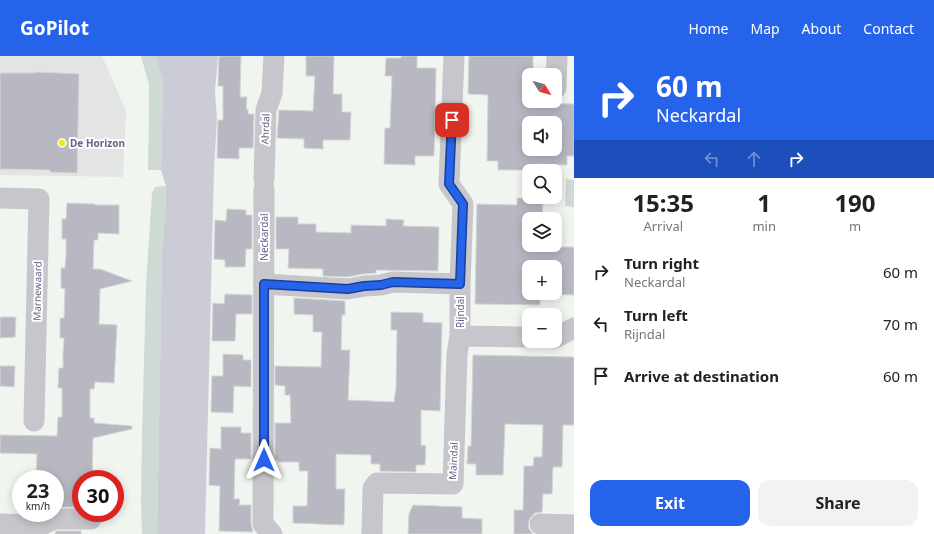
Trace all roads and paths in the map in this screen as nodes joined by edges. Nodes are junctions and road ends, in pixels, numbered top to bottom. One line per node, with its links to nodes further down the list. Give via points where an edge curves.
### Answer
1 (274, 56): 5 (street, Ahrdal, via 272,93 266,110)
2 (454, 56): 8 (street, Rijndal, via 449,184 463,204)
3 (557, 56): 4 (street)
4 (557, 68)
5 (264, 184): 7 (street, Neckardal)
6 (0, 198): 13 (street, Marnewaard, via 39,199)
7 (264, 284): 8 (street, via 348,289 393,282); 18 (street, Neckardal, via 264,524)
8 (460, 284): 11 (street, Rijndal)
9 (574, 328): 10 (street)
10 (562, 334)
11 (460, 336): 12 (street, Rijndal); 19 (street, Maindal, via 457,354 453,484 376,483 373,488)
12 (522, 337)
13 (34, 421)
14 (72, 519): 15 (street, via 54,519 42,525)
15 (0, 524)
16 (540, 524): 17 (street)
17 (574, 525)
18 (272, 534)
19 (372, 534)

